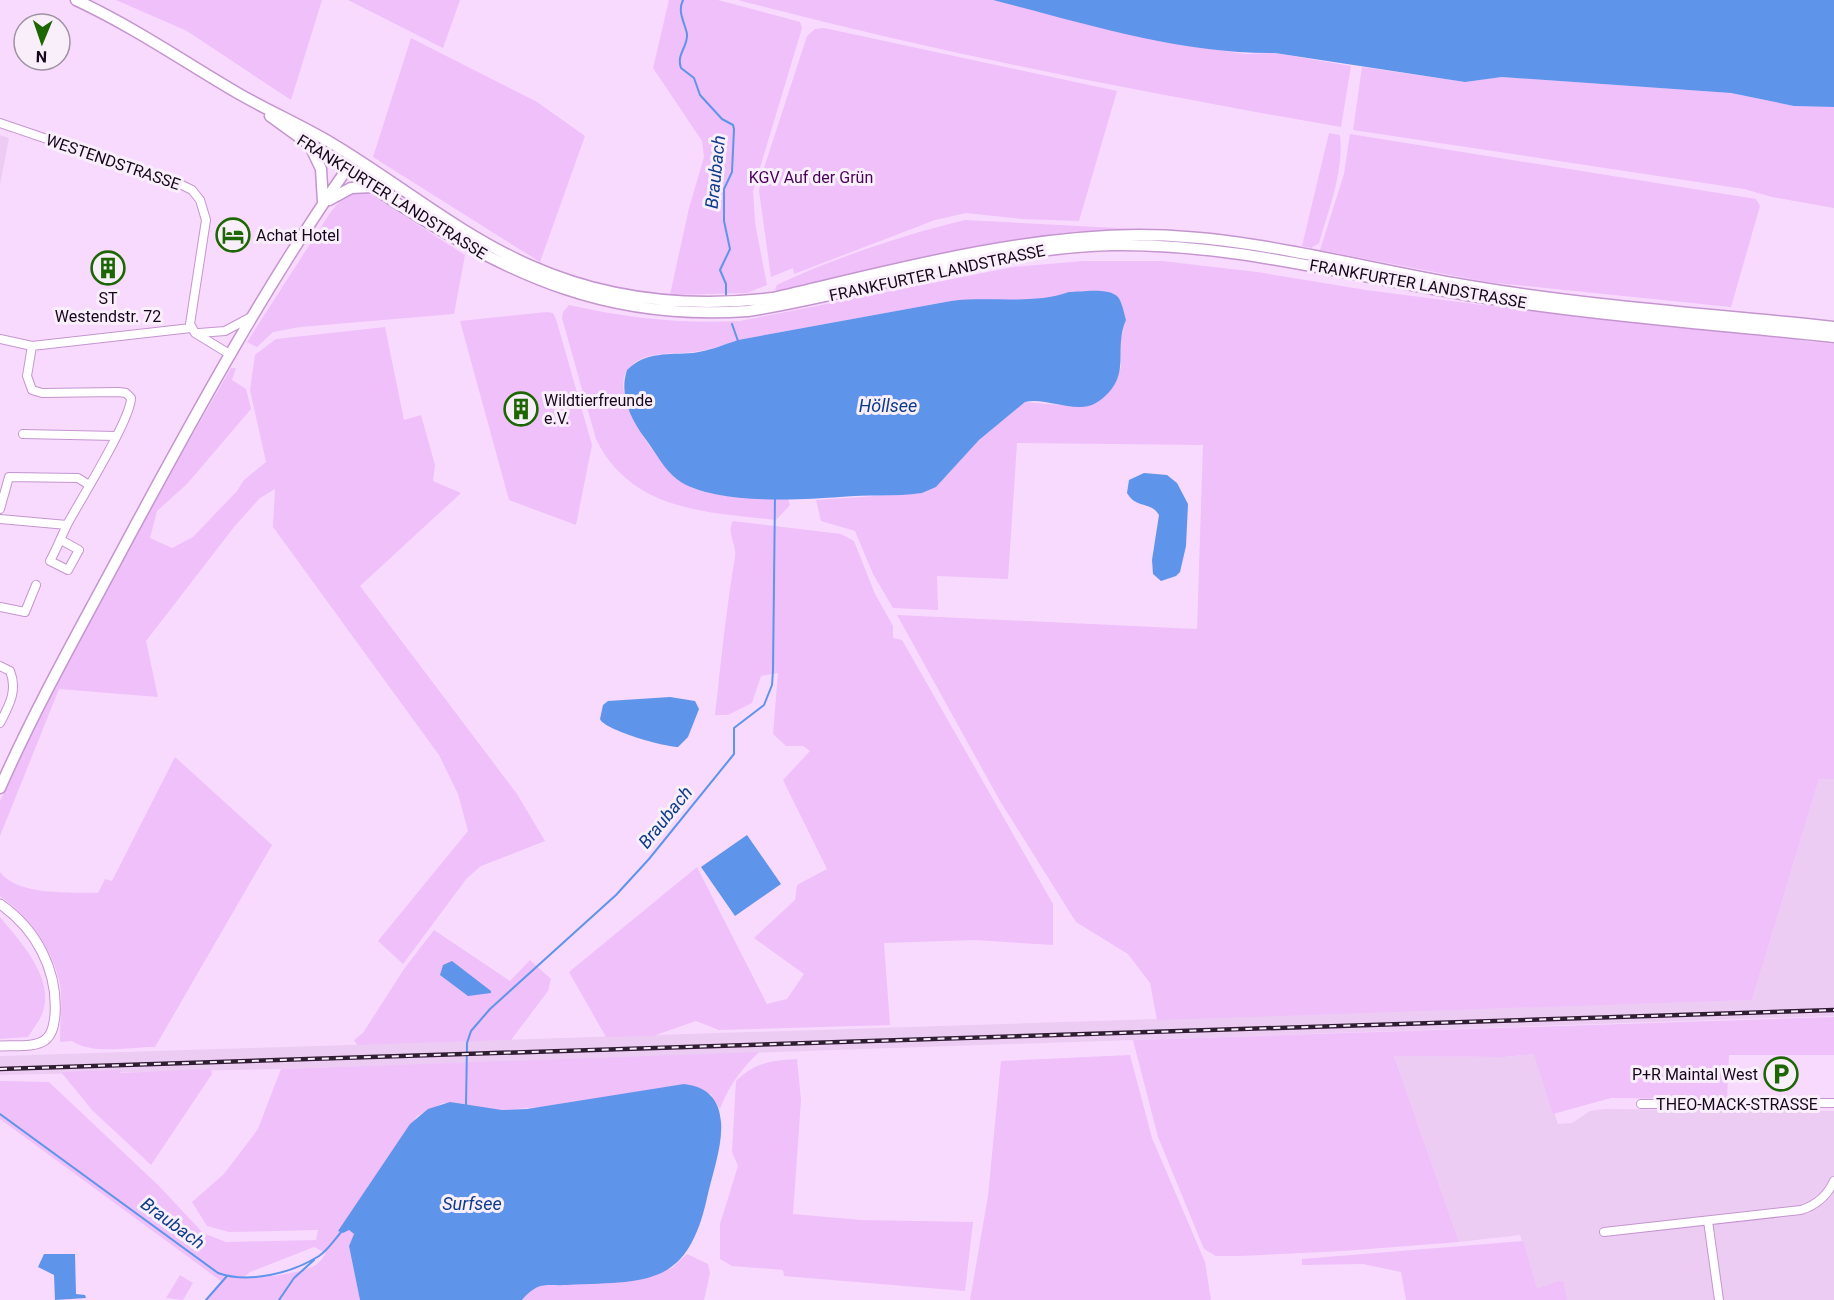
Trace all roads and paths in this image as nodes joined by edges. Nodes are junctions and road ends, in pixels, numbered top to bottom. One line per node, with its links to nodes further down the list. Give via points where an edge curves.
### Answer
1 (76, 0): 2 (main road, FRANKFURTER LANDSTRASSE, via 187,60)
2 (238, 93): 4 (main road, FRANKFURTER LANDSTRASSE); 5 (main road, FRANKFURTER LANDSTRASSE)
3 (0, 123): 11 (street, WESTENDSTRASSE, via 171,180 196,195 205,212 206,228 189,318)
4 (309, 146): 6 (main road, FRANKFURTER LANDSTRASSE); 8 (main road, via 321,169)
5 (355, 158): 6 (main road); 10 (main road, FRANKFURTER LANDSTRASSE, via 528,265 587,286 663,301 704,303 773,297 1034,241 1142,235 1212,240 1507,292)
6 (346, 171): 7 (main road, FRANKFURTER LANDSTRASSE); 8 (main road)
7 (372, 187): 8 (main road, via 351,188); 12 (main road, FRANKFURTER LANDSTRASSE, via 472,249 534,279 605,302 679,313 776,307 1028,252 1141,245 1259,256 1508,302)
8 (323, 203): 9 (main road)
9 (255, 314): 11 (street, via 225,331); 15 (main road)
10 (1834, 327)
11 (193, 331): 14 (street); 15 (street)
12 (1834, 337)
13 (0, 339): 14 (street)
14 (32, 346): 17 (street, via 27,376 32,390 130,395 130,407)
15 (231, 355): 27 (main road, via 177,447 29,723)
16 (23, 434): 17 (street)
17 (116, 436): 18 (street)
18 (89, 485): 19 (street, via 78,478 9,477); 21 (street)
19 (0, 509)
20 (0, 519): 21 (street)
21 (67, 525): 22 (street)
22 (61, 540)
23 (36, 585): 24 (street, via 25,612)
24 (0, 607)
25 (0, 666): 26 (street, via 10,671 13,690)
26 (0, 723)
27 (0, 788)
28 (0, 904): 29 (street, via 20,921 39,946 52,974 55,1000 52,1029 45,1040)
29 (0, 1046)
30 (1834, 1103): 31 (street, THEO-MACK-STRASSE)
31 (1641, 1104)
32 (1834, 1181): 33 (street, via 1826,1195 1810,1207)
33 (1708, 1221): 34 (street); 35 (street)
34 (1604, 1232)
35 (1719, 1300)

